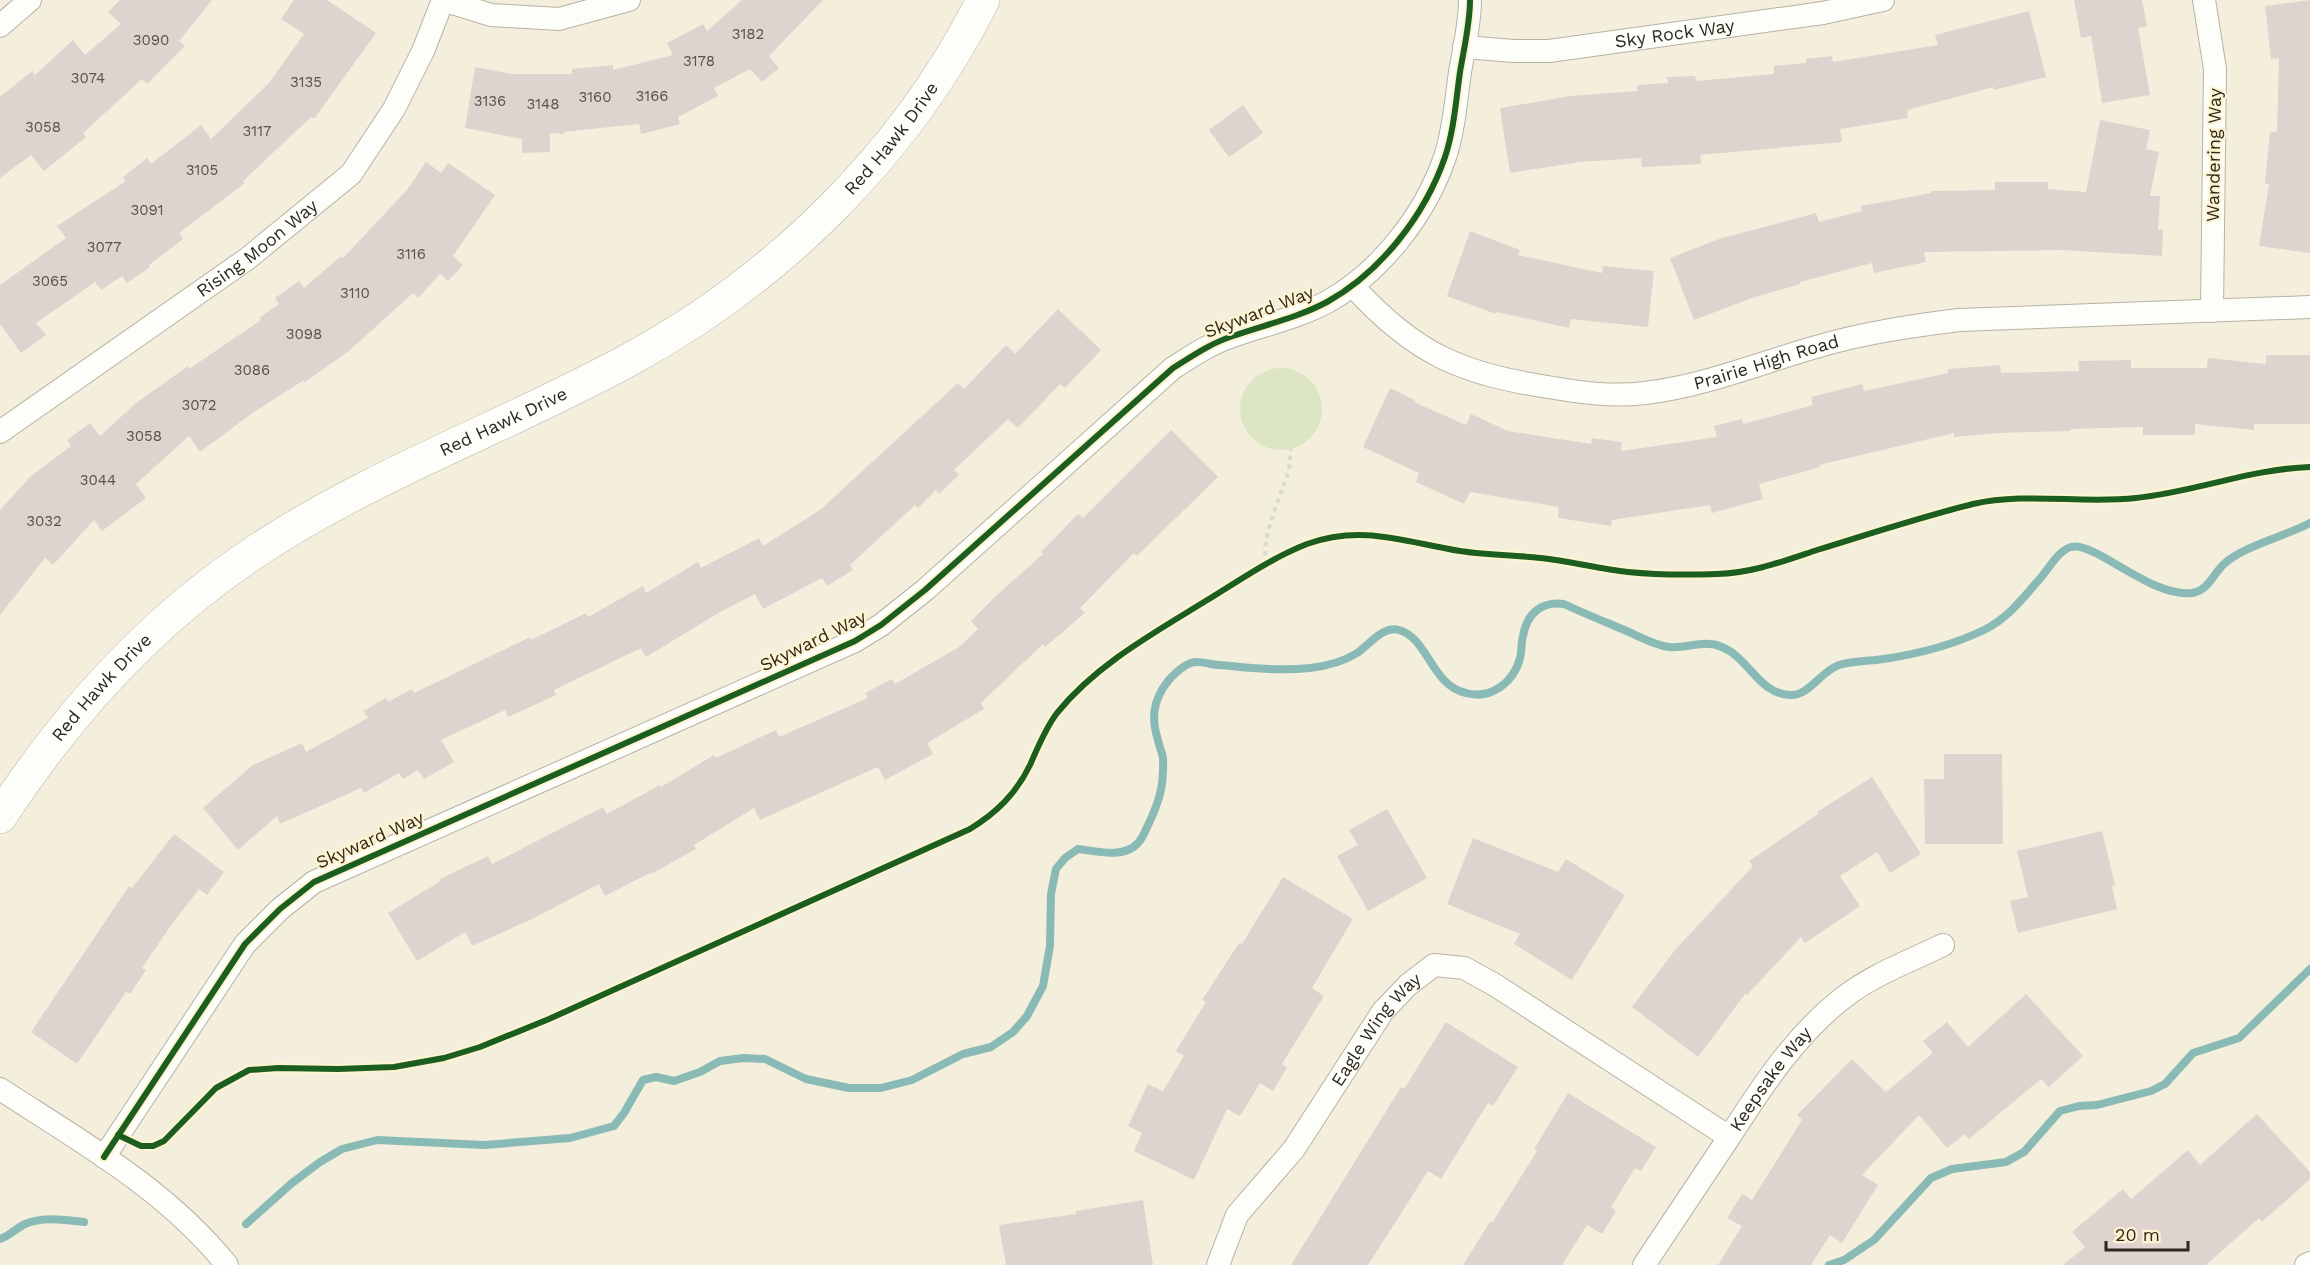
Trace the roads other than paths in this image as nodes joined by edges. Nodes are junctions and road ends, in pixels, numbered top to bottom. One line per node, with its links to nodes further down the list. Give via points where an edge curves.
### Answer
1 (30, 0): 8 (street)
2 (443, 0): 3 (street, via 491,15 559,19); 13 (street, Rising Moon Way, via 394,109 351,174 247,259)
3 (630, 0)
4 (983, 0): 14 (street, Red Hawk Drive, via 912,115 863,174 793,246 671,337 342,502 252,554 163,623 90,696 31,770)
5 (1470, 0): 9 (street, Skyward Way)
6 (1883, 0): 9 (street, Sky Rock Way, via 1824,13 1549,51)
7 (2204, 0): 12 (street, Wandering Way, via 2215,69)
8 (0, 26)
9 (1464, 47): 10 (street, Skyward Way, via 1454,120 1434,185 1394,244)
10 (1353, 286): 12 (street, Prairie High Road, via 1401,333 1450,362 1509,381 1616,395 1677,388 1819,346 1909,326 1959,320); 18 (street, Skyward Way, via 1299,315 1211,345 1173,368 925,590 855,640 314,882 245,944)
11 (2310, 307): 12 (street)
12 (2211, 311)
13 (0, 432)
14 (0, 817)
15 (1943, 945): 17 (street, Keepsake Way, via 1845,996 1816,1020 1749,1104)
16 (0, 1089): 18 (street)
17 (1729, 1137): 20 (street, Eagle Wing Way, via 1495,985 1464,968 1434,965 1383,1011 1294,1149 1237,1215); 21 (street, Keepsake Way)
18 (104, 1157): 19 (street, via 172,1208)
19 (226, 1265)
20 (1218, 1265)
21 (1644, 1265)

